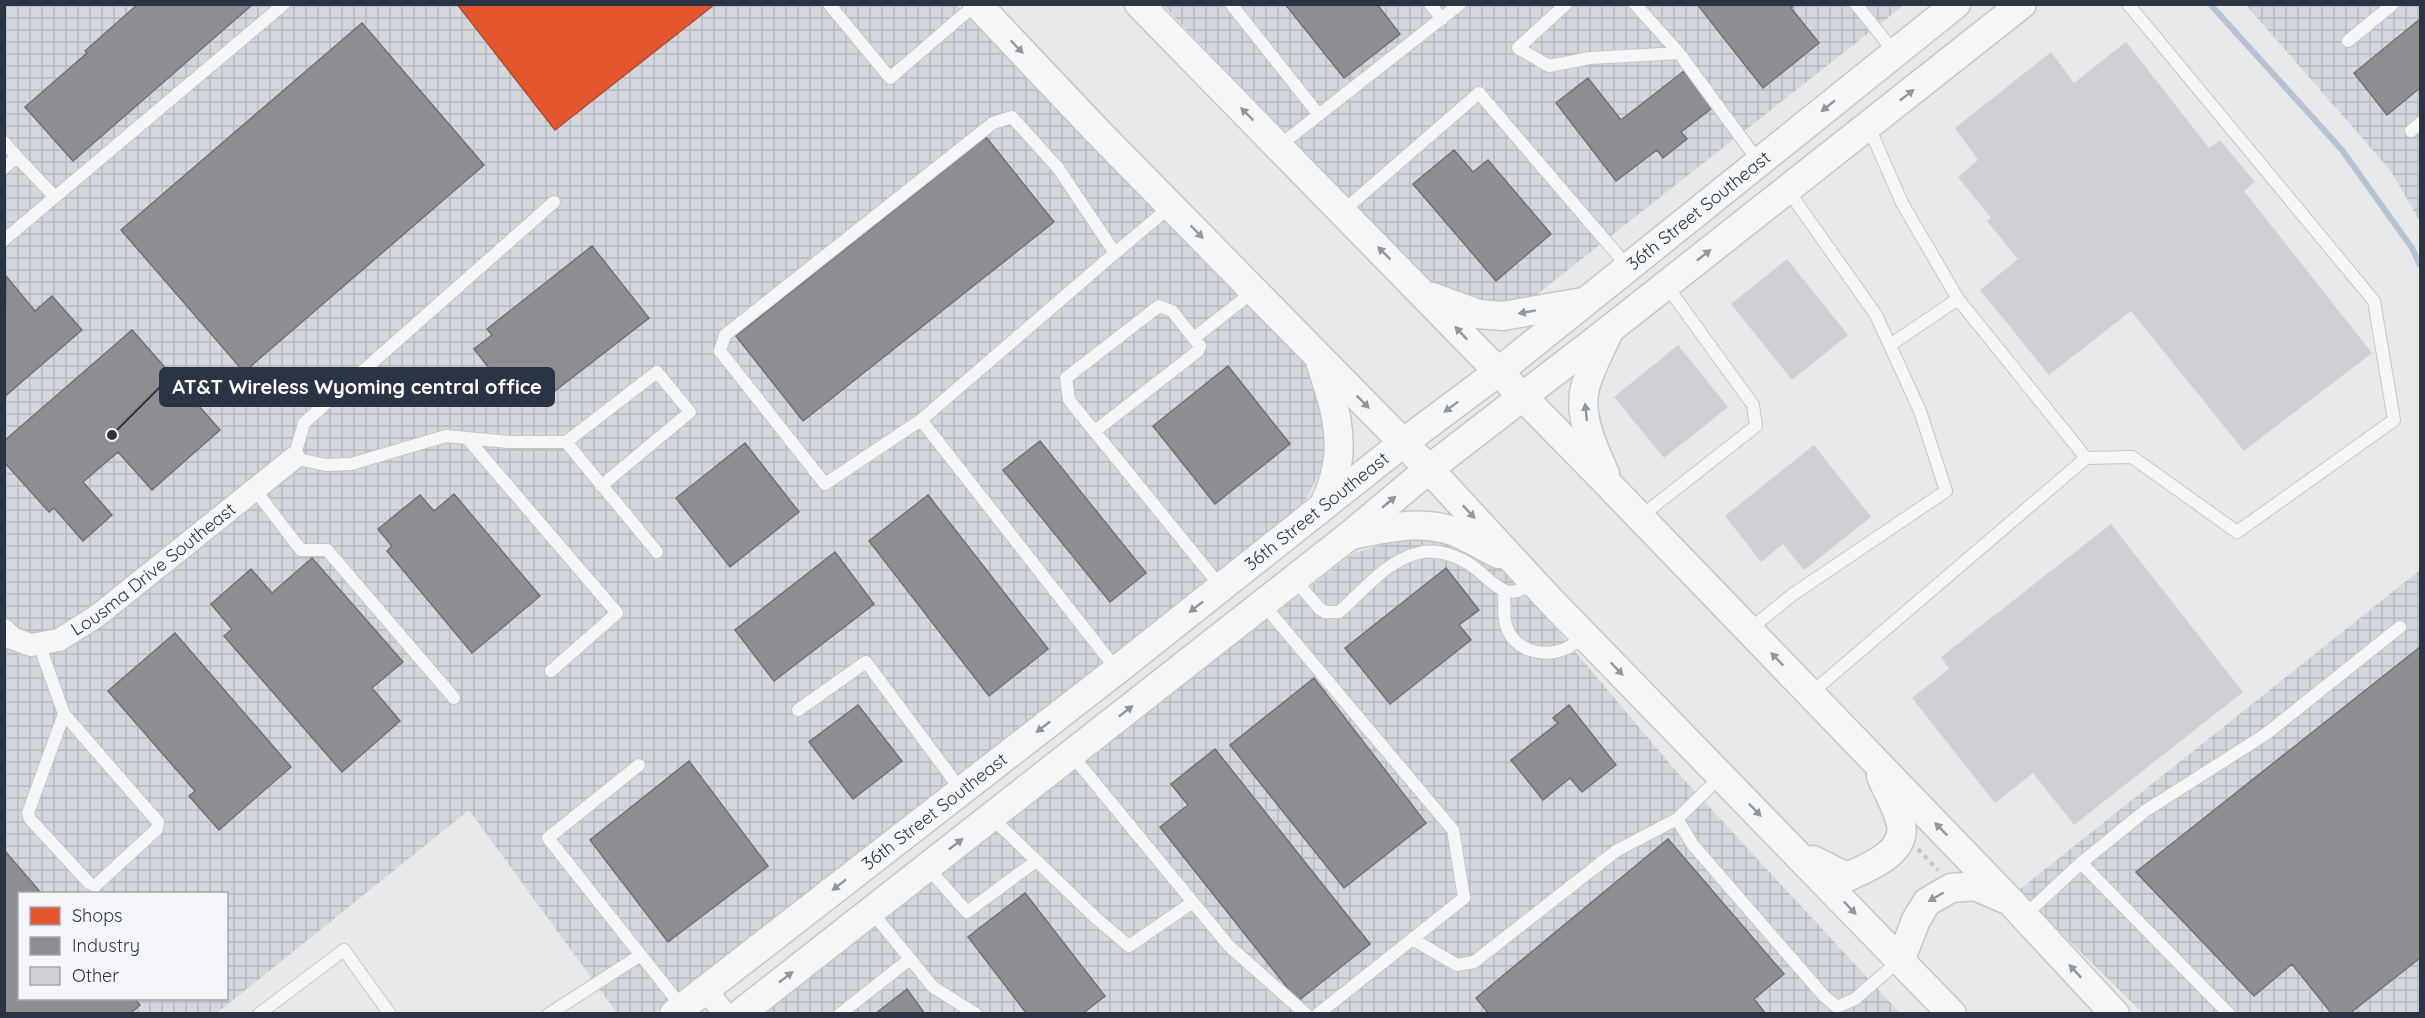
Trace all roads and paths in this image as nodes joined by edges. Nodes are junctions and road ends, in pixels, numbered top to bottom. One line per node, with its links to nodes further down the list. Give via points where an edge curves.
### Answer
1 (284, 4): 27 (lane)
2 (829, 4): 3 (lane, via 891,78)
3 (976, 4): 29 (street, one-way to 29)
4 (1139, 4): 22 (street, one-way to 4)
5 (1231, 4): 19 (lane)
6 (1430, 4): 15 (lane)
7 (1460, 4): 15 (lane)
8 (1566, 4): 17 (lane, via 1518,48 1549,66 1590,58)
9 (1635, 4): 17 (lane)
10 (1856, 4): 18 (lane)
11 (2022, 4): 20 (street, 36th Street Southeast, one-way to 11)
12 (2128, 4): 51 (lane, via 2374,302 2394,420 2237,532 2132,457)
13 (2393, 4): 16 (lane)
14 (1948, 7): 18 (street, 36th Street Southeast)
15 (1442, 19): 19 (lane)
16 (2348, 41)
17 (1679, 53): 24 (lane)
18 (1895, 53): 24 (street, 36th Street Southeast, one-way to 24)
19 (1319, 115): 22 (lane)
20 (1868, 125): 26 (street, 36th Street Southeast); 37 (lane, via 1902,203)
21 (4, 142): 23 (lane)
22 (1279, 146): 30 (street)
23 (17, 157): 25 (lane); 27 (lane)
24 (1759, 162): 33 (street, 36th Street Southeast)
25 (4, 168)
26 (1787, 189): 34 (street, 36th Street Southeast, one-way to 26); 41 (lane, via 1876,315)
27 (56, 197): 31 (lane)
28 (554, 201): 50 (lane, via 304,423)
29 (1171, 206): 32 (lane); 35 (street, one-way to 35)
30 (1343, 211): 33 (lane, via 1479,93); 36 (street, one-way to 30)
31 (4, 240)
32 (1115, 253): 45 (lane); 45 (lane, via 1058,168 1012,117 993,123 725,335 720,351 825,484)
33 (1628, 267): 38 (street, 36th Street Southeast)
34 (1666, 285): 39 (street, 36th Street Southeast); 57 (lane, via 1753,405 1756,426)
35 (1254, 291): 40 (lane); 42 (street)
36 (1425, 294): 38 (street, one-way to 36, via 1503,316 1478,314); 43 (street, one-way to 36)
37 (1958, 299): 41 (lane); 51 (lane)
38 (1585, 302): 43 (street, 36th Street Southeast)
39 (1609, 330): 44 (street, 36th Street Southeast); 54 (street, one-way to 39, via 1592,444 1584,389)
40 (1194, 338): 46 (lane, via 1200,346 1198,351); 46 (lane, via 1172,311 1159,306 1066,378 1069,400)
41 (1890, 345): 66 (lane, via 1920,411 1946,492 1792,595)
42 (1319, 357): 49 (street, one-way to 49); 56 (street, via 1333,400 1339,441 1335,474)
43 (1498, 372): 44 (street); 49 (street, 36th Street Southeast, one-way to 49)
44 (1522, 398): 52 (street, 36th Street Southeast); 54 (street)
45 (921, 420): 70 (lane)
46 (1095, 431): 62 (lane)
47 (467, 438): 48 (lane); 50 (lane, via 446,436 351,464 326,465); 71 (lane, via 617,613)
48 (566, 442): 53 (lane); 53 (lane, via 657,372 690,412)
49 (1403, 443): 52 (street); 56 (street, 36th Street Southeast)
50 (294, 458): 55 (street, Lousma Drive Southeast)
51 (2086, 458): 72 (lane)
52 (1429, 469): 58 (street, 36th Street Southeast, one-way to 52); 60 (street, one-way to 60)
53 (602, 486): 59 (lane)
54 (1611, 487): 57 (street)
55 (255, 490): 69 (street, Lousma Drive Southeast, via 97,616 59,640); 73 (lane, via 301,550 327,550)
56 (1324, 505): 62 (street, 36th Street Southeast)
57 (1640, 517): 66 (street)
58 (1349, 536): 60 (street, via 1408,525 1453,531); 61 (street, 36th Street Southeast)
59 (657, 552)
60 (1524, 572): 63 (lane, via 1525,588); 67 (street)
61 (1294, 579): 63 (lane, via 1320,609 1339,612 1402,559 1420,552 1440,552 1458,558); 64 (street, 36th Street Southeast)
62 (1221, 587): 70 (street, 36th Street Southeast, one-way to 70)
63 (1504, 591): 67 (lane, via 1505,623 1525,649 1554,652)
64 (1263, 604): 76 (street, 36th Street Southeast, one-way to 64); 92 (lane, via 1453,830 1464,898)
65 (2400, 627): 86 (lane, via 2266,734 2145,811)
66 (1749, 630): 72 (street, one-way to 66)
67 (1585, 636): 79 (street, one-way to 79)
68 (7, 638): 69 (street)
69 (39, 644): 75 (lane)
70 (1117, 670): 80 (street, 36th Street Southeast, one-way to 80)
71 (551, 671)
72 (1810, 694): 77 (street)
73 (454, 698)
74 (798, 710): 80 (lane, via 866,662)
75 (64, 714): 75 (lane, via 158,822 157,829 95,886 89,884 28,813)
76 (1071, 754): 81 (street, 36th Street Southeast); 89 (lane)
77 (1875, 762): 84 (street, via 1902,826 1896,847 1877,864 1847,877); 90 (street, one-way to 77)
78 (639, 765): 93 (lane, via 548,838)
79 (1721, 776): 82 (lane); 84 (street, one-way to 84)
80 (961, 790): 96 (street, 36th Street Southeast, one-way to 96)
81 (991, 817): 85 (lane); 87 (street, 36th Street Southeast, one-way to 81)
82 (1677, 819): 92 (lane, via 1616,851 1474,962 1457,965); 95 (lane, via 1693,845 1824,996 1837,1006 1855,999)
83 (1916, 847): 88 (path)
84 (1795, 851): 95 (street, one-way to 95)
85 (1036, 861): 87 (lane, via 967,912); 89 (lane, via 1129,946)
86 (2081, 863): 90 (lane); 109 (lane)
87 (927, 867): 91 (street, 36th Street Southeast)
88 (1942, 875)
89 (1193, 902): 105 (lane, via 1229,946)
90 (2017, 908): 95 (street, one-way to 95, via 1974,885 1951,888 1927,902); 108 (street, one-way to 90)
91 (871, 911): 94 (lane); 102 (street, 36th Street Southeast, one-way to 91)
92 (1412, 939): 106 (lane)
93 (639, 956): 97 (lane); 100 (lane)
94 (910, 959): 103 (lane); 104 (lane, via 933,987)
95 (1900, 960): 107 (street)
96 (705, 989): 97 (street, 36th Street Southeast); 101 (street)
97 (678, 1010)
98 (259, 1014): 99 (lane, via 344,950)
99 (390, 1014)
100 (549, 1014)
101 (725, 1014)
102 (740, 1014)
103 (840, 1014)
104 (976, 1014)
105 (1306, 1014)
106 (1318, 1014)
107 (1952, 1014)
108 (2115, 1014)
109 (2229, 1014)

